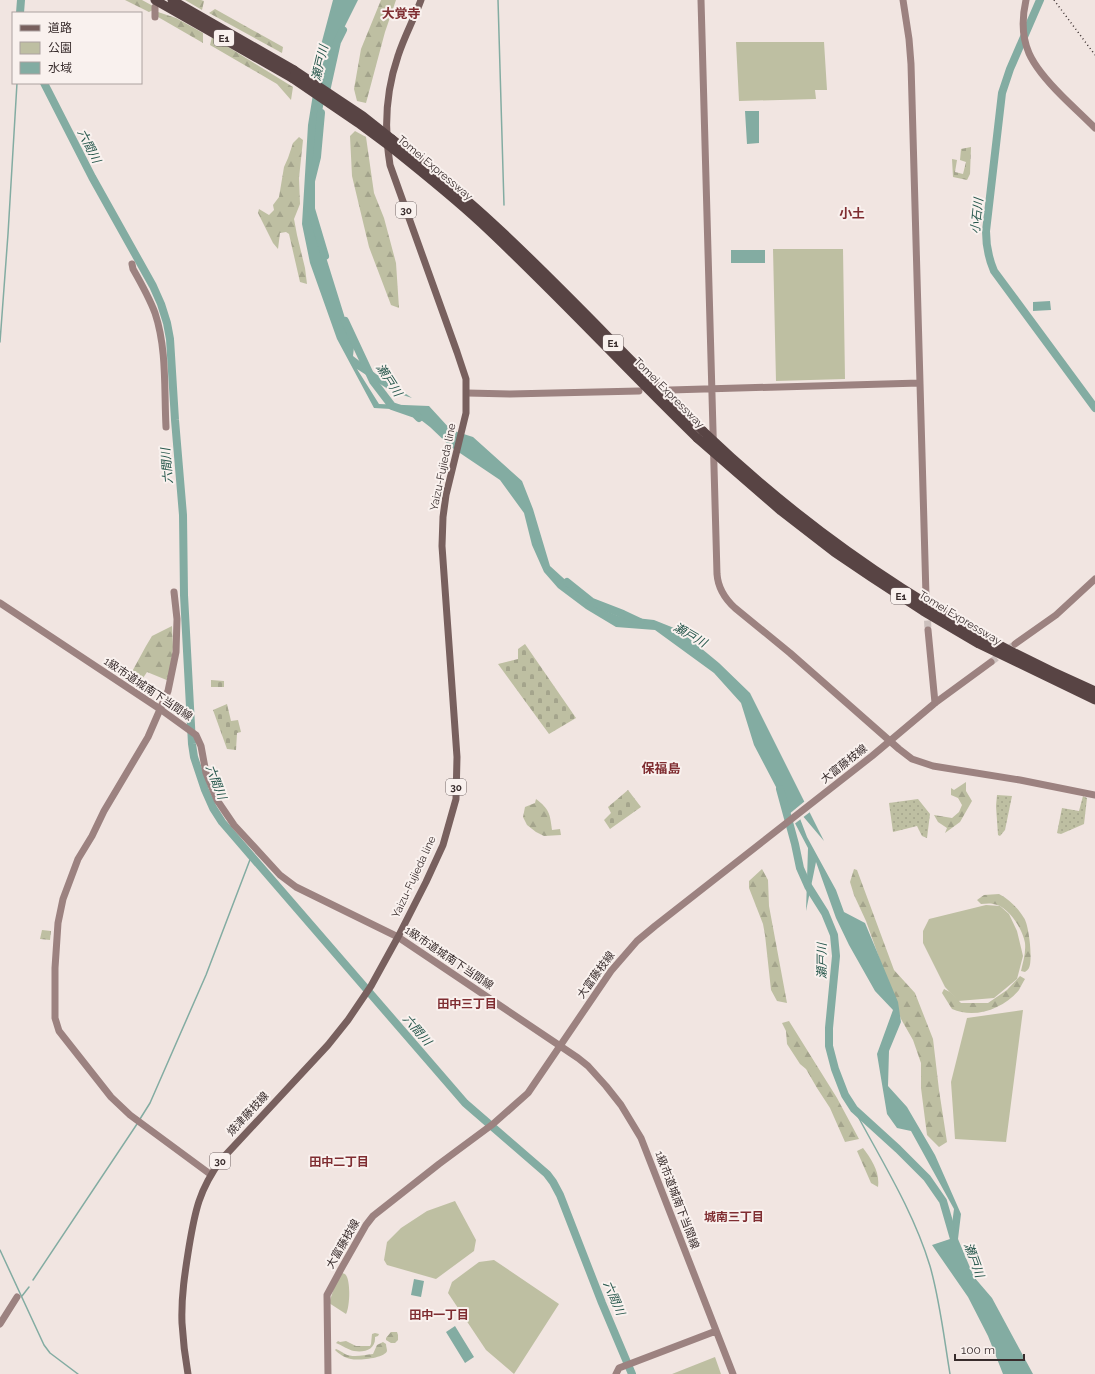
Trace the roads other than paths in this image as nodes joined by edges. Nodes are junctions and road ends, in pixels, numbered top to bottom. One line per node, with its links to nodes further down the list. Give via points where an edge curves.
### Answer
1 (172, 0): 8 (highway, Tomei Expressway / E1)
2 (421, 0): 15 (main road, Yaizu-Fujieda line / 30, via 398,55 392,77 386,122 387,151 466,379)
3 (701, 0): 12 (street)
4 (903, 0): 11 (street, via 911,64)
5 (1026, 0): 9 (street, via 1023,28 1026,47 1033,63 1044,78)
6 (155, 4): 7 (street); 8 (highway, Tomei Expressway / E1)
7 (155, 17)
8 (293, 74): 17 (highway, Tomei Expressway / E1, bridge, via 429,177 522,257)
9 (1095, 128)
10 (132, 264): 16 (street, via 149,297 160,330)
11 (920, 383): 12 (street); 20 (street)
12 (712, 389): 13 (street); 29 (street, via 717,574 721,591 729,603)
13 (670, 390)
14 (639, 391): 15 (street)
15 (467, 393): 31 (main road, Yaizu-Fujieda line / 30, via 465,419 443,517 443,569 457,755 456,799 438,858)
16 (166, 427)
17 (700, 435): 25 (highway, Tomei Expressway / E1, bridge, via 800,516 877,572 983,636); 26 (highway, Tomei Expressway / E1, bridge, via 781,511 834,552 994,652)
18 (1095, 579): 23 (street, via 1056,615)
19 (174, 592): 28 (street, via 177,618 176,652 168,691)
20 (926, 596)
21 (0, 603): 28 (street, 1級市道城南下当間線)
22 (928, 630): 27 (street)
23 (1015, 644)
24 (991, 662): 27 (street, 大富藤枝線)
25 (1095, 691)
26 (1095, 700)
27 (935, 703): 29 (street, 大富藤枝線)
28 (160, 709): 31 (street, 1級市道城南下当間線, via 196,735 206,773 217,800 234,825 280,875 296,887); 34 (street, via 148,737 78,859 60,909 55,968 55,1010 59,1031 111,1097 142,1125)
29 (889, 741): 30 (street, via 904,754 932,766); 33 (street, 大富藤枝線, via 637,941 611,971)
30 (1095, 795)
31 (398, 937): 32 (main road, Yaizu-Fujieda line / 30); 33 (street, 1級市道城南下当間線)
32 (370, 986): 34 (main road, 焼津藤枝線 / 30, via 328,1045)
33 (560, 1046): 39 (street, 1級市道城南下当間線, via 588,1066 631,1121); 41 (street, 大富藤枝線, via 528,1094 386,1205 366,1225 327,1295)
34 (210, 1174): 40 (main road, 焼津藤枝線 / 30, via 199,1199 184,1277 182,1322)
35 (17, 1298): 37 (street)
36 (0, 1310): 37 (street)
37 (6, 1314): 38 (street)
38 (0, 1324)
39 (716, 1331): 42 (street, via 630,1364); 43 (street, 1級市道城南下当間線)
40 (188, 1374)
41 (328, 1374)
42 (616, 1374)
43 (733, 1374)

